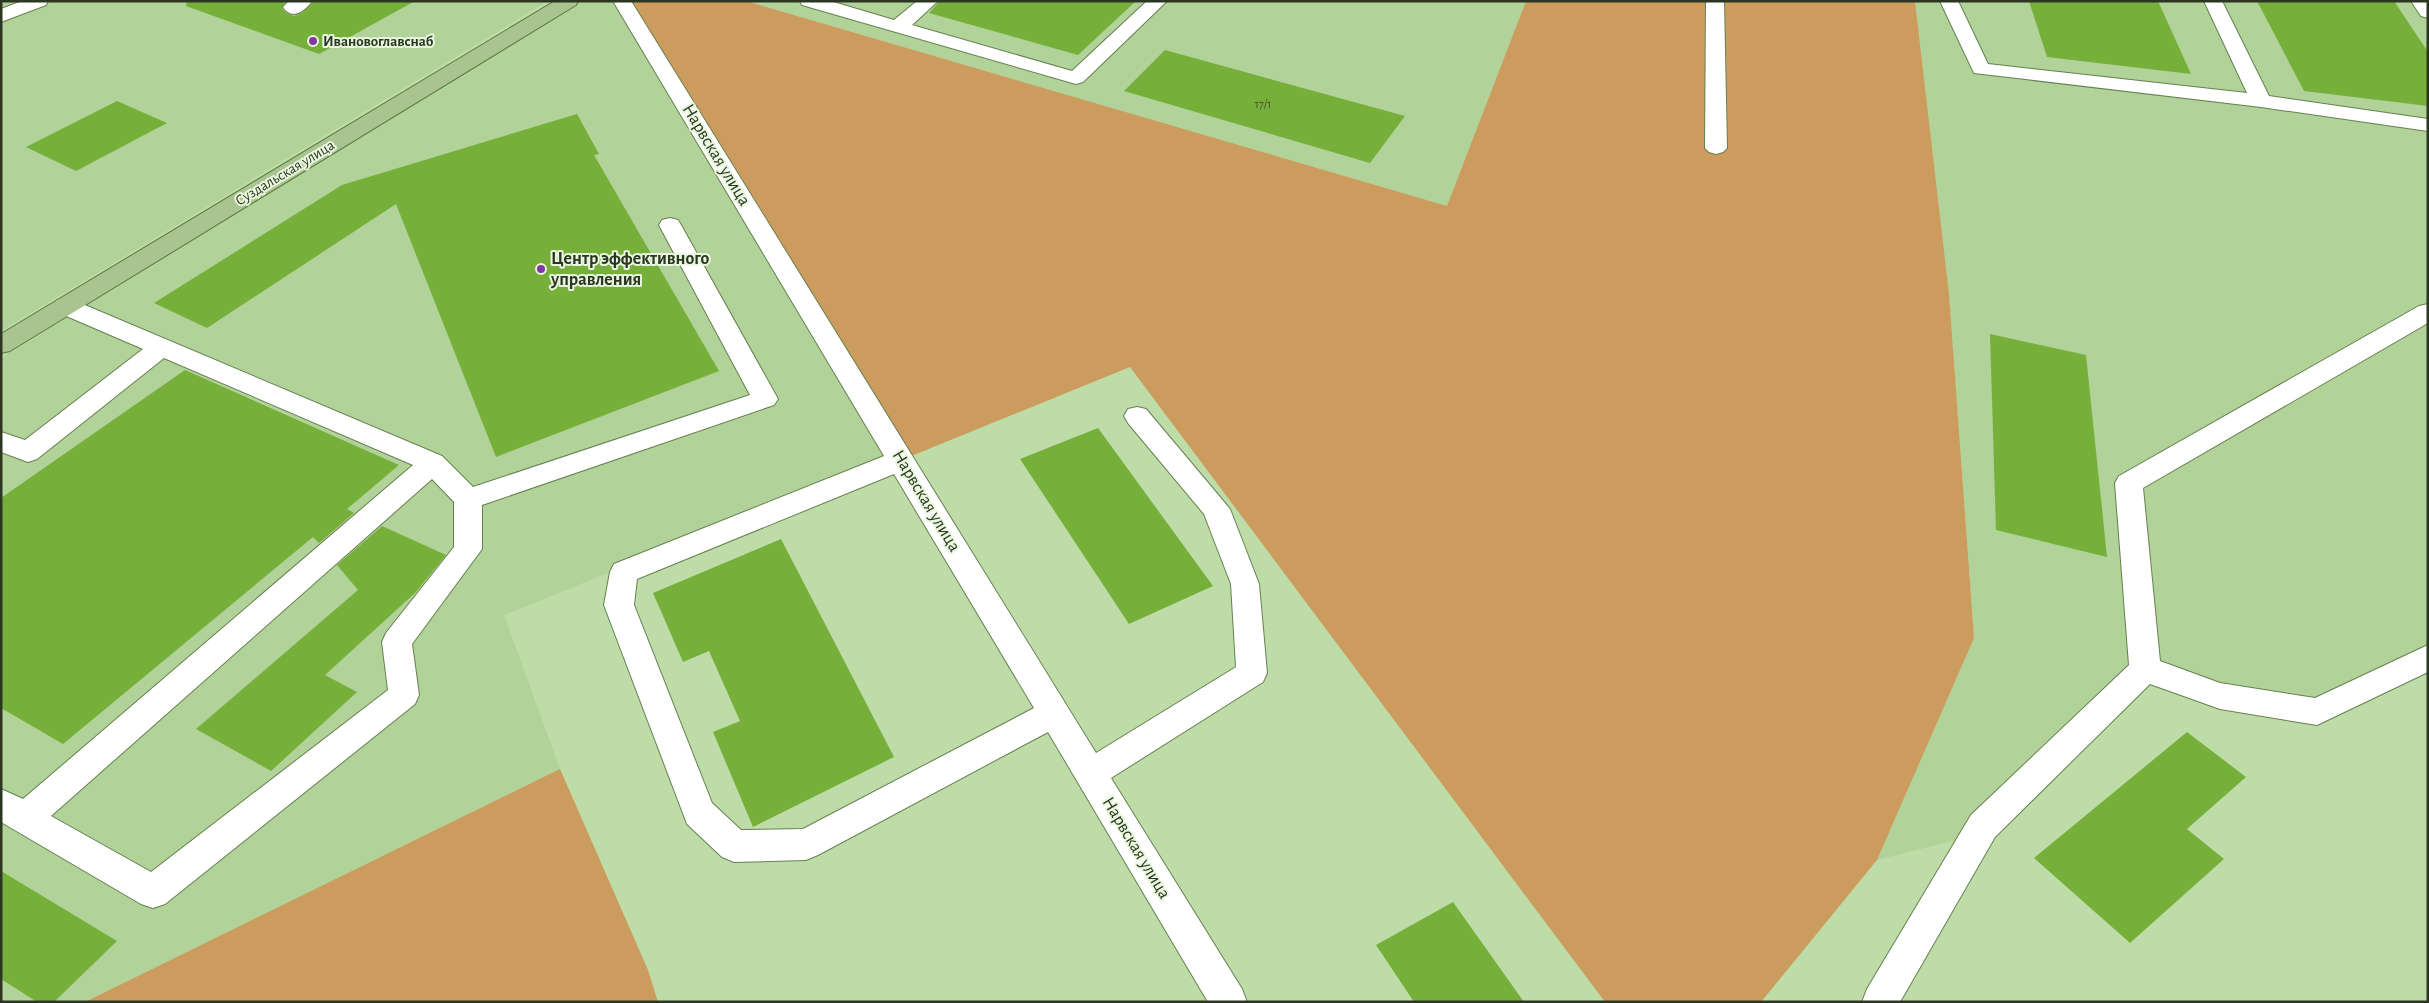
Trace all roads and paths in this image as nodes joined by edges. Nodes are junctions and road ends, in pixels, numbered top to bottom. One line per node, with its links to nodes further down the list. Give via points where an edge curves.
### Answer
1 (39, 1): 12 (street)
2 (569, 1): 18 (main road, Суздальская улица)
3 (622, 1): 24 (street, Нарвская улица)
4 (809, 1): 13 (street)
5 (929, 1): 13 (street)
6 (1158, 1): 13 (street, via 1076,78)
7 (1715, 1): 16 (street)
8 (1949, 1): 14 (street, via 1981,69)
9 (2213, 1): 14 (street)
10 (2420, 1): 11 (street)
11 (2428, 12)
12 (1, 16)
13 (897, 27)
14 (2261, 101): 15 (street)
15 (2428, 125)
16 (1716, 148)
17 (670, 226): 26 (street, via 765,399)
18 (65, 306): 20 (main road, Суздальская улица); 21 (street)
19 (2428, 312): 28 (street, via 2129,483)
20 (1, 345)
21 (162, 347): 23 (street, via 28,452); 25 (street)
22 (1137, 416): 30 (street, via 1216,509 1245,584 1252,673)
23 (1, 442)
24 (901, 460): 29 (street, Нарвская улица); 29 (street, via 624,572 619,605 699,813 734,846 806,844)
25 (433, 463): 26 (street); 31 (street)
26 (468, 499): 31 (street, via 468,549 397,642 404,695 153,892)
27 (2428, 658): 28 (street, via 2317,712 2220,696)
28 (2145, 669): 33 (street, via 1983,826)
29 (1054, 713): 30 (street, Нарвская улица)
30 (1091, 773): 32 (street, Нарвская улица)
31 (13, 811)
32 (1229, 1002)
33 (1880, 1002)

